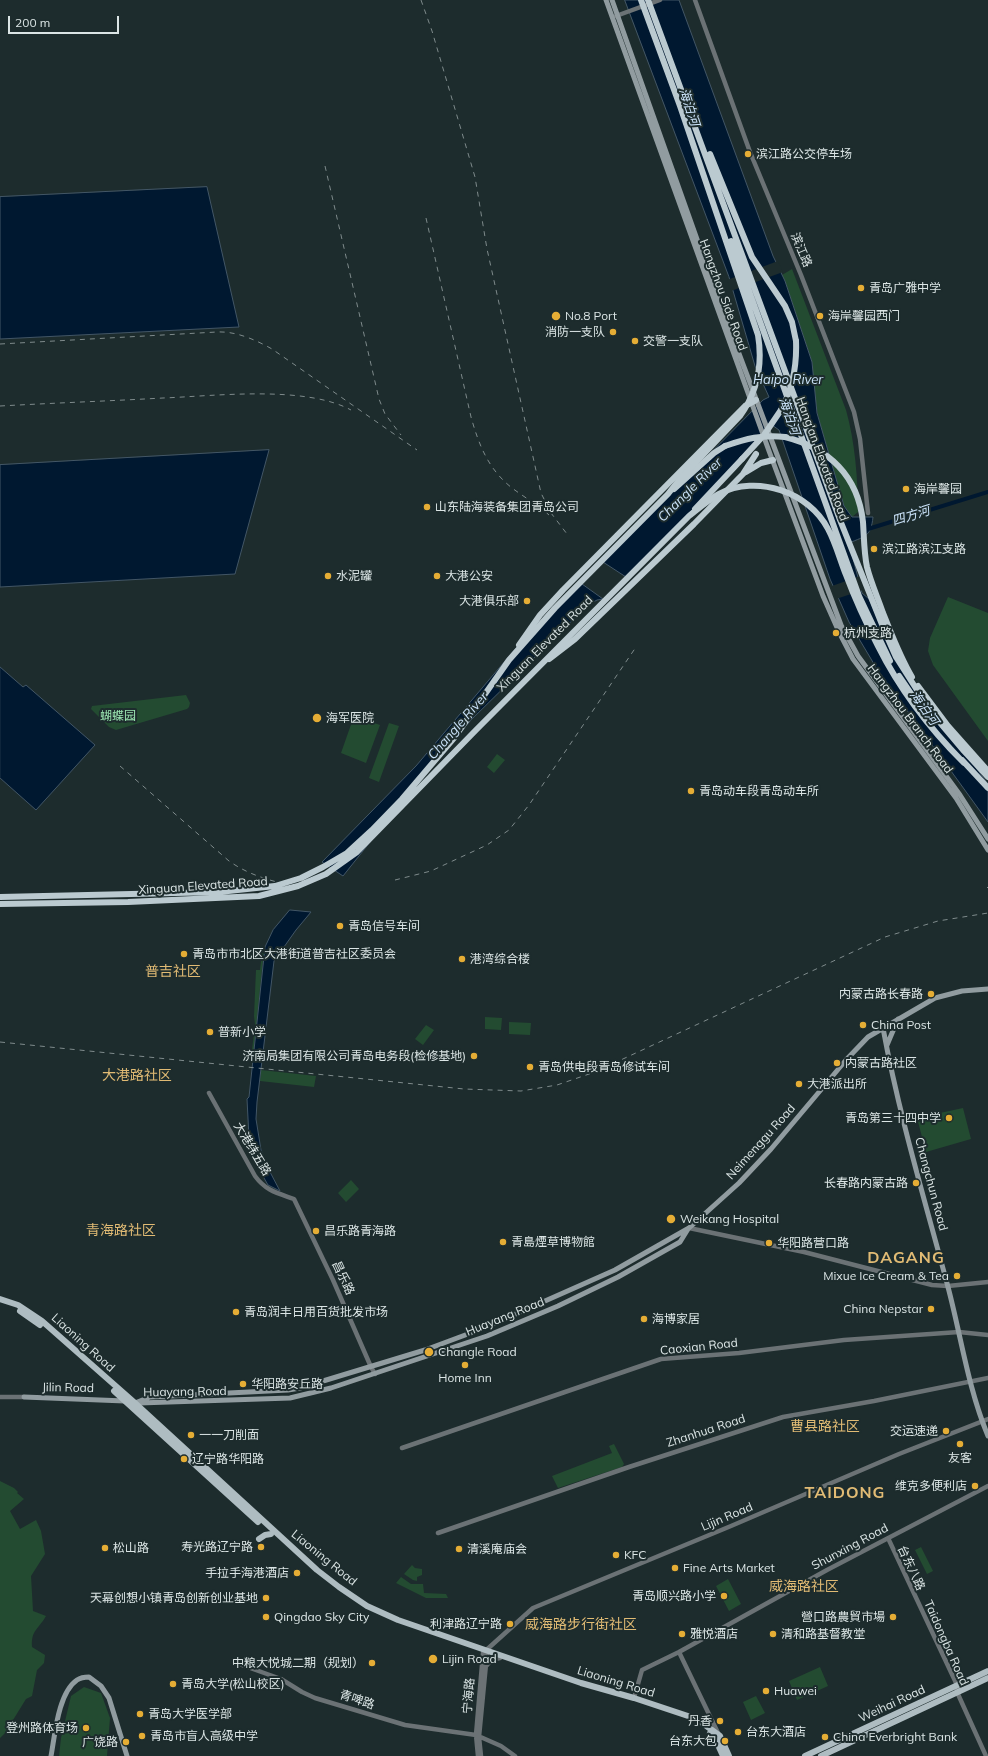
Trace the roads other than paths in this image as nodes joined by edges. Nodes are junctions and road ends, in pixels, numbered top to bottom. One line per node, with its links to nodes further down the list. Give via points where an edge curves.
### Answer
1 (606, 0): 7 (main road, Hangzhou Side Road)
2 (612, 0): 7 (main road, Hangzhou Side Road)
3 (641, 0): 8 (highway, Hang'an Elevated Road, bridge)
4 (648, 0): 18 (highway, bridge, via 750,252 786,306 796,341 794,375 781,410 764,435); 24 (highway, Hang'an Elevated Road, bridge, via 840,520 885,632 896,657 931,712)
5 (660, 0): 7 (street, bridge)
6 (695, 0): 17 (street, 滨江路, via 750,152 854,412 860,439)
7 (615, 17): 9 (main road, Hangzhou Side Road); 10 (main road, Hangzhou Side Road)
8 (679, 103): 16 (highway, bridge, via 758,334 760,366 756,387 740,416); 22 (highway, Hang'an Elevated Road, bridge, via 780,373 859,596 891,663 926,716)
9 (748, 393): 10 (main road, Hangzhou Side Road); 11 (highway)
10 (754, 402): 11 (highway); 12 (main road, Hangzhou Side Road)
11 (745, 406): 19 (highway, bridge, via 540,615)
12 (767, 437): 14 (main road, Hangzhou Side Road); 21 (main road, Hangzhou Branch Road, via 841,625 858,656)
13 (756, 454): 15 (highway)
14 (773, 460): 15 (highway, via 761,463); 21 (main road, Hangzhou Side Road, via 823,596 839,632 853,659)
15 (743, 474): 20 (highway, bridge, via 575,639)
16 (668, 494): 19 (highway, Xinguan Elevated Road, bridge, via 555,608); 23 (highway, bridge, via 714,453 725,446 753,437 774,436 800,441 832,460 850,481 860,502 867,567 902,660 935,710)
17 (868, 512)
18 (689, 516): 20 (highway, Xinguan Elevated Road, bridge); 22 (highway, bridge, via 719,494 752,486 777,488 801,500 810,508 828,529 864,620 888,665 926,722)
19 (509, 660): 28 (highway, Xinguan Elevated Road, bridge, via 454,738 423,776 372,830 347,852 301,878 275,886 219,892)
20 (536, 669): 29 (highway, Xinguan Elevated Road, bridge, via 357,852 316,879 275,893 240,897)
21 (915, 737): 26 (main road, Hangzhou Branch Road, via 960,795); 27 (main road, Hangzhou Branch Road)
22 (964, 762): 25 (highway, Hang'an Elevated Road, bridge)
23 (988, 771)
24 (988, 777)
25 (988, 788)
26 (988, 839)
27 (988, 850)
28 (0, 897)
29 (0, 904)
30 (988, 989): 31 (main road, Neimenggu Road, via 962,991 935,998)
31 (898, 1019): 32 (main road, Neimenggu Road); 33 (main road)
32 (883, 1028): 33 (main road, Changchun Road); 36 (main road, Neimenggu Road, via 868,1037 850,1055 766,1154 739,1183)
33 (886, 1046): 38 (main road, Changchun Road)
34 (209, 1093): 35 (street, 大港纬五路, via 261,1184 268,1190)
35 (294, 1199): 43 (street, 昌乐路)
36 (689, 1228): 38 (street, via 804,1252 932,1285); 43 (main road, Huayang Road, via 615,1270 529,1309 425,1350); 44 (main road, Huayang Road, via 680,1242 618,1277 558,1306 487,1336)
37 (988, 1282): 38 (street)
38 (948, 1286): 41 (main road, Changchun Road)
39 (0, 1299): 50 (main road, Liaoning Road, via 30,1312)
40 (0, 1303): 49 (main road, Liaoning Road, via 15,1308 40,1324)
41 (959, 1332): 42 (street, Caoxian Road); 46 (main road, Changchun Road); 54 (street, Caoxian Road, via 844,1340 739,1353 661,1359)
42 (988, 1335)
43 (371, 1367): 44 (street, 昌乐路); 50 (main road, Huayang Road, via 307,1387 288,1390 150,1397)
44 (373, 1375): 50 (main road, Huayang Road, via 290,1398)
45 (988, 1378): 46 (street, Zhanhua Road)
46 (971, 1381): 52 (main road, Changchun Road); 56 (street, Zhanhua Road, via 783,1417)
47 (0, 1397): 48 (street, Jilin Road)
48 (24, 1397): 49 (main road, Jilin Road)
49 (125, 1401): 50 (main road, Jilin Road); 57 (main road, Liaoning Road)
50 (135, 1403): 60 (main road, Liaoning Road, via 338,1587 388,1616)
51 (988, 1419): 52 (street, Lijin Road)
52 (982, 1420): 53 (main road, Changchun Road); 60 (street, Lijin Road, via 533,1608)
53 (988, 1436)
54 (402, 1448)
55 (988, 1486): 59 (street, Shunxing Road)
56 (438, 1533)
57 (271, 1534): 58 (main road); 60 (main road, Liaoning Road, via 314,1573 373,1614)
58 (259, 1539)
59 (887, 1539): 61 (street, Shunxing Road); 67 (street, Taidongba Road)
60 (485, 1652): 62 (main road, Liaoning Road); 64 (street, 宁海路); 68 (main road, Liaoning Road); 69 (street, 宁海路)
61 (679, 1652): 68 (street, Shunxing Road, via 642,1670); 70 (street)
62 (500, 1658): 64 (street, via 491,1660); 70 (main road, Liaoning Road, via 696,1722)
63 (239, 1664): 69 (street, 青啤路, via 281,1679 315,1698 394,1722)
64 (486, 1667): 69 (street, 宁海路)
65 (988, 1671): 67 (main road, Weihai Road)
66 (988, 1678): 67 (main road, Weihai Road)
67 (956, 1688): 78 (main road, Weihai Road); 79 (main road, Weihai Road); 80 (street, Taidongba Road)
68 (634, 1698): 70 (main road, Liaoning Road, via 697,1720)
69 (478, 1736): 73 (street, 宁海路); 74 (street, 宁海路); 75 (street, 青啤路)
70 (717, 1736): 76 (main road); 77 (main road)
71 (51, 1756): 72 (main road, via 61,1704 68,1689 77,1680 89,1676 109,1698)
72 (127, 1756)
73 (478, 1756)
74 (481, 1756)
75 (515, 1756)
76 (723, 1756)
77 (729, 1756)
78 (805, 1756)
79 (821, 1756)
80 (986, 1756)

